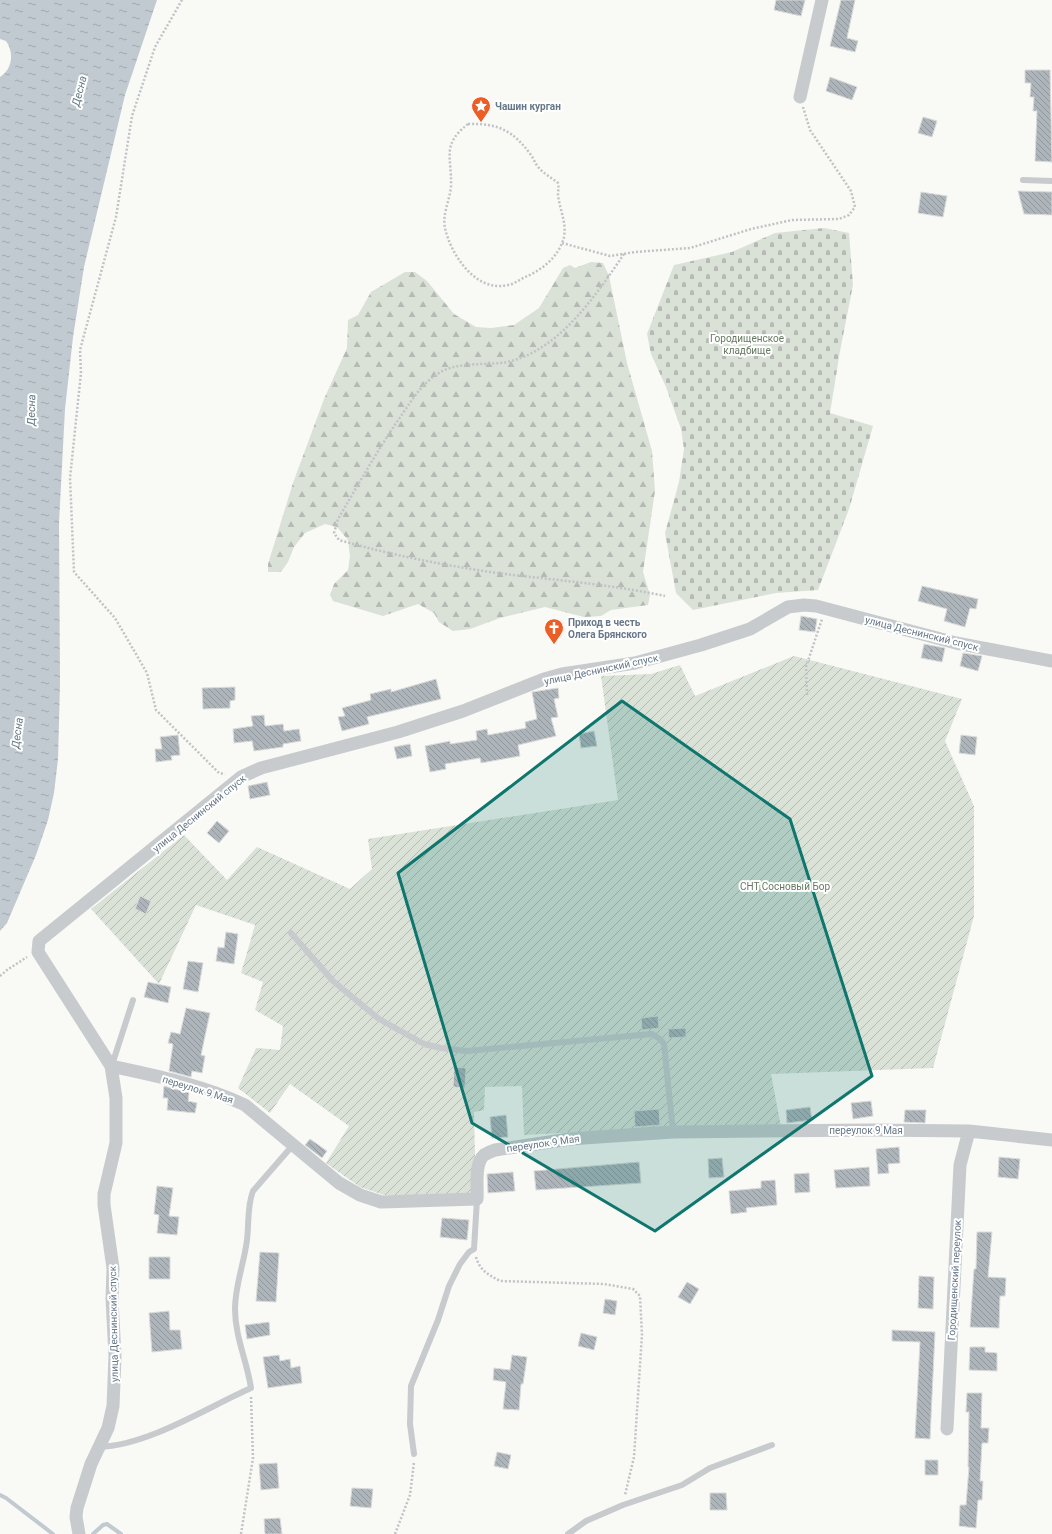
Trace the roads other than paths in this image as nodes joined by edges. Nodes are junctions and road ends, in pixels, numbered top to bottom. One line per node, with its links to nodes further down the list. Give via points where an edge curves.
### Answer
1 (822, 0): 2 (street)
2 (800, 97)
3 (1023, 180): 4 (lane)
4 (1052, 181)
5 (1052, 661): 8 (street, улица Деснинский спуск, via 956,643 824,609 804,605 788,607 750,629 701,645 635,664 562,674 544,679 463,711 398,732 261,768 241,777 39,941 38,952)
6 (291, 933): 10 (lane, via 333,981 379,1019 424,1044 467,1051 652,1034 664,1044)
7 (133, 1000): 8 (lane)
8 (111, 1066): 12 (street, переулок 9 Мая, via 227,1096 245,1105); 16 (street, улица Деснинский спуск, via 116,1098 117,1136 104,1205 113,1268 115,1356 113,1406 108,1428)
9 (969, 1131): 10 (street, переулок 9 Мая); 11 (street, переулок 9 Мая); 14 (street, Городищенский переулок, via 960,1164)
10 (673, 1132): 13 (street, переулок 9 Мая, via 569,1139 495,1150 484,1154 480,1160)
11 (1052, 1140)
12 (293, 1145): 13 (street, переулок 9 Мая, via 339,1183 360,1196 381,1202); 16 (lane, via 253,1191 250,1199 246,1242 236,1288 235,1311 240,1346 251,1388 133,1442 116,1447)
13 (477, 1199): 17 (lane, via 474,1249 460,1264 449,1286 411,1386 410,1424)
14 (947, 1429)
15 (772, 1445): 19 (lane, via 710,1468 682,1485 586,1521)
16 (98, 1448): 18 (street, улица Деснинский спуск, via 76,1508)
17 (414, 1454)
18 (79, 1534)
19 (568, 1534)

